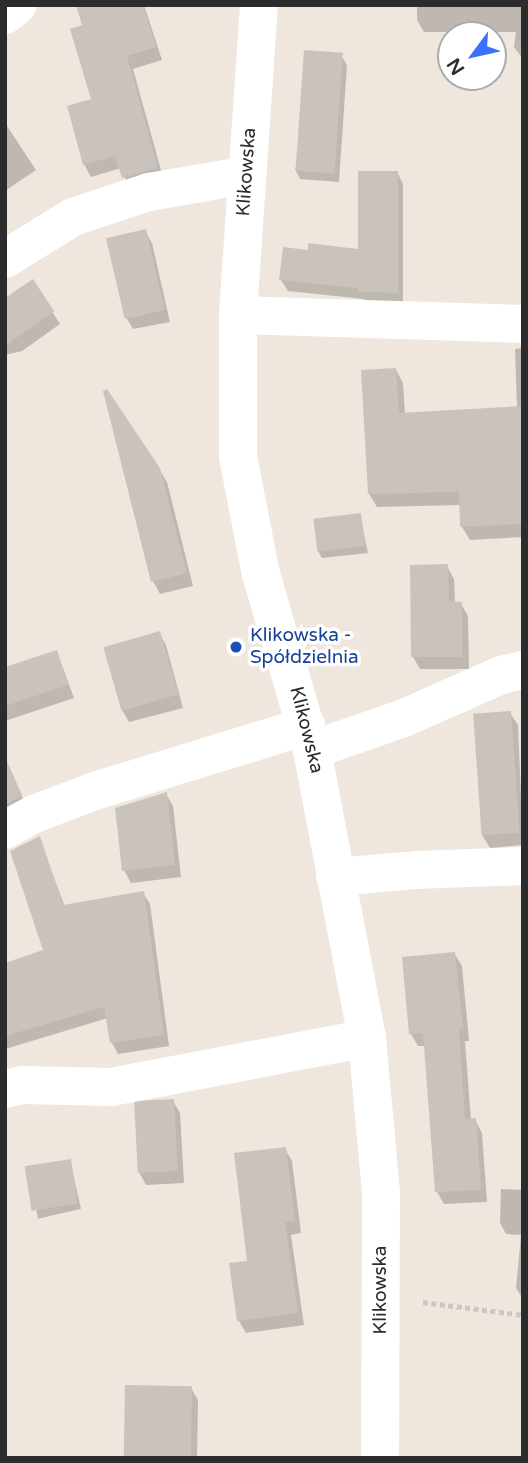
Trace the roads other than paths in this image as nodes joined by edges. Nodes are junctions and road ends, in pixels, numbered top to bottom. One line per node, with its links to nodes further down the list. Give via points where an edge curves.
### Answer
1 (18, 5): 3 (street)
2 (259, 5): 4 (street, Klikowska)
3 (5, 15)
4 (247, 175): 5 (street, via 149,192 73,217); 6 (street, Klikowska)
5 (5, 259)
6 (238, 315): 7 (street); 9 (street, Klikowska, via 238,457 261,574)
7 (523, 324)
8 (523, 670): 9 (street, via 501,675 404,718)
9 (309, 738): 10 (street, via 97,790); 12 (street, Klikowska)
10 (5, 830)
11 (523, 866): 12 (street)
12 (335, 877): 13 (street, Klikowska)
13 (367, 1038): 14 (street, via 111,1087); 15 (street, Klikowska, via 381,1191)
14 (5, 1088)
15 (380, 1458)

